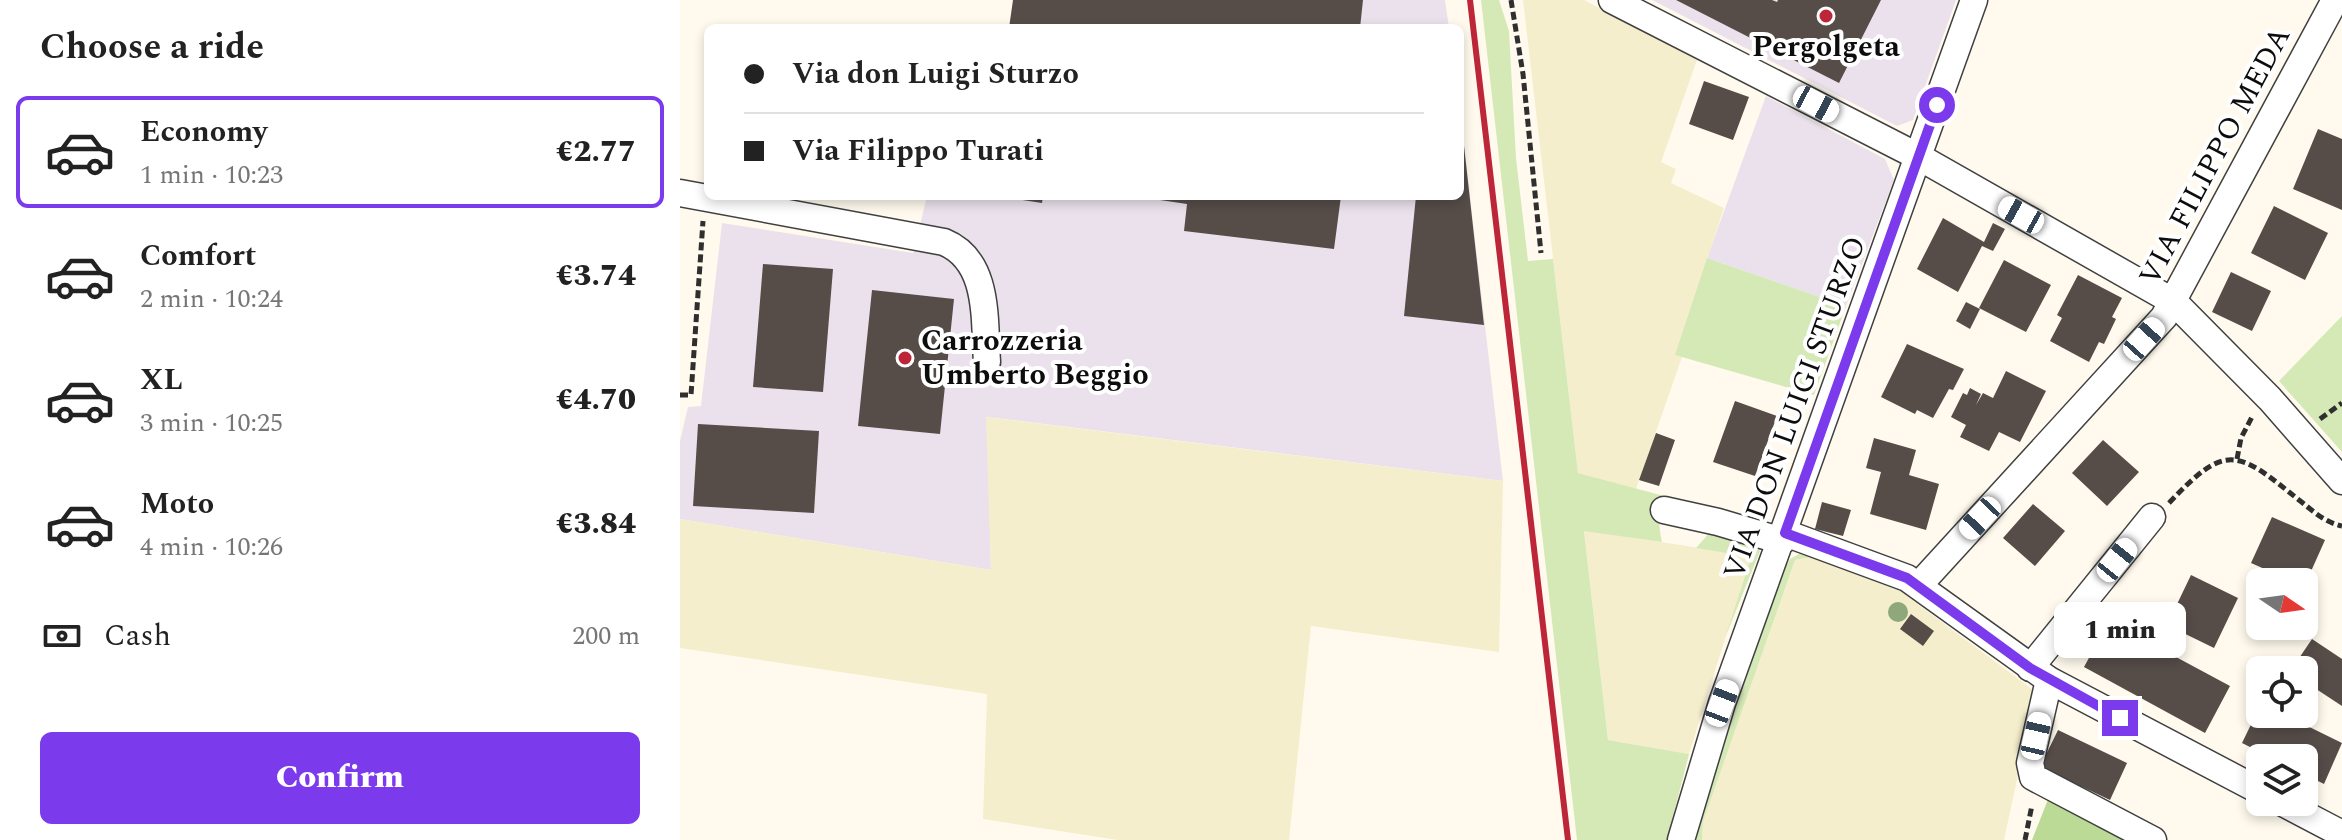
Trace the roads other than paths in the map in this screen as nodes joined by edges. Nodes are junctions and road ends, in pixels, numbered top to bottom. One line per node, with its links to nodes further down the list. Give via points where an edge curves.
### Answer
1 (1612, 0): 4 (street)
2 (1974, 0): 4 (street, VIA DON LUIGI STURZO)
3 (2335, 0): 6 (street, VIA FILIPPO MEDA)
4 (1919, 157): 6 (street); 11 (street, VIA DON LUIGI STURZO)
5 (724, 200): 7 (street, via 959,248 982,291)
6 (2174, 302): 8 (street); 12 (street, VIA FILIPPO MEDA)
7 (987, 362)
8 (2342, 481)
9 (1664, 510): 11 (street)
10 (2160, 510): 13 (street)
11 (1783, 537): 12 (street, via 1880,566); 17 (street, VIA DON LUIGI STURZO, via 1710,736)
12 (1919, 585): 13 (street)
13 (2040, 674): 14 (street); 18 (street, via 2031,773)
14 (2246, 784)
15 (2308, 816): 16 (street)
16 (2342, 834)
17 (1681, 840)
18 (2153, 840)

